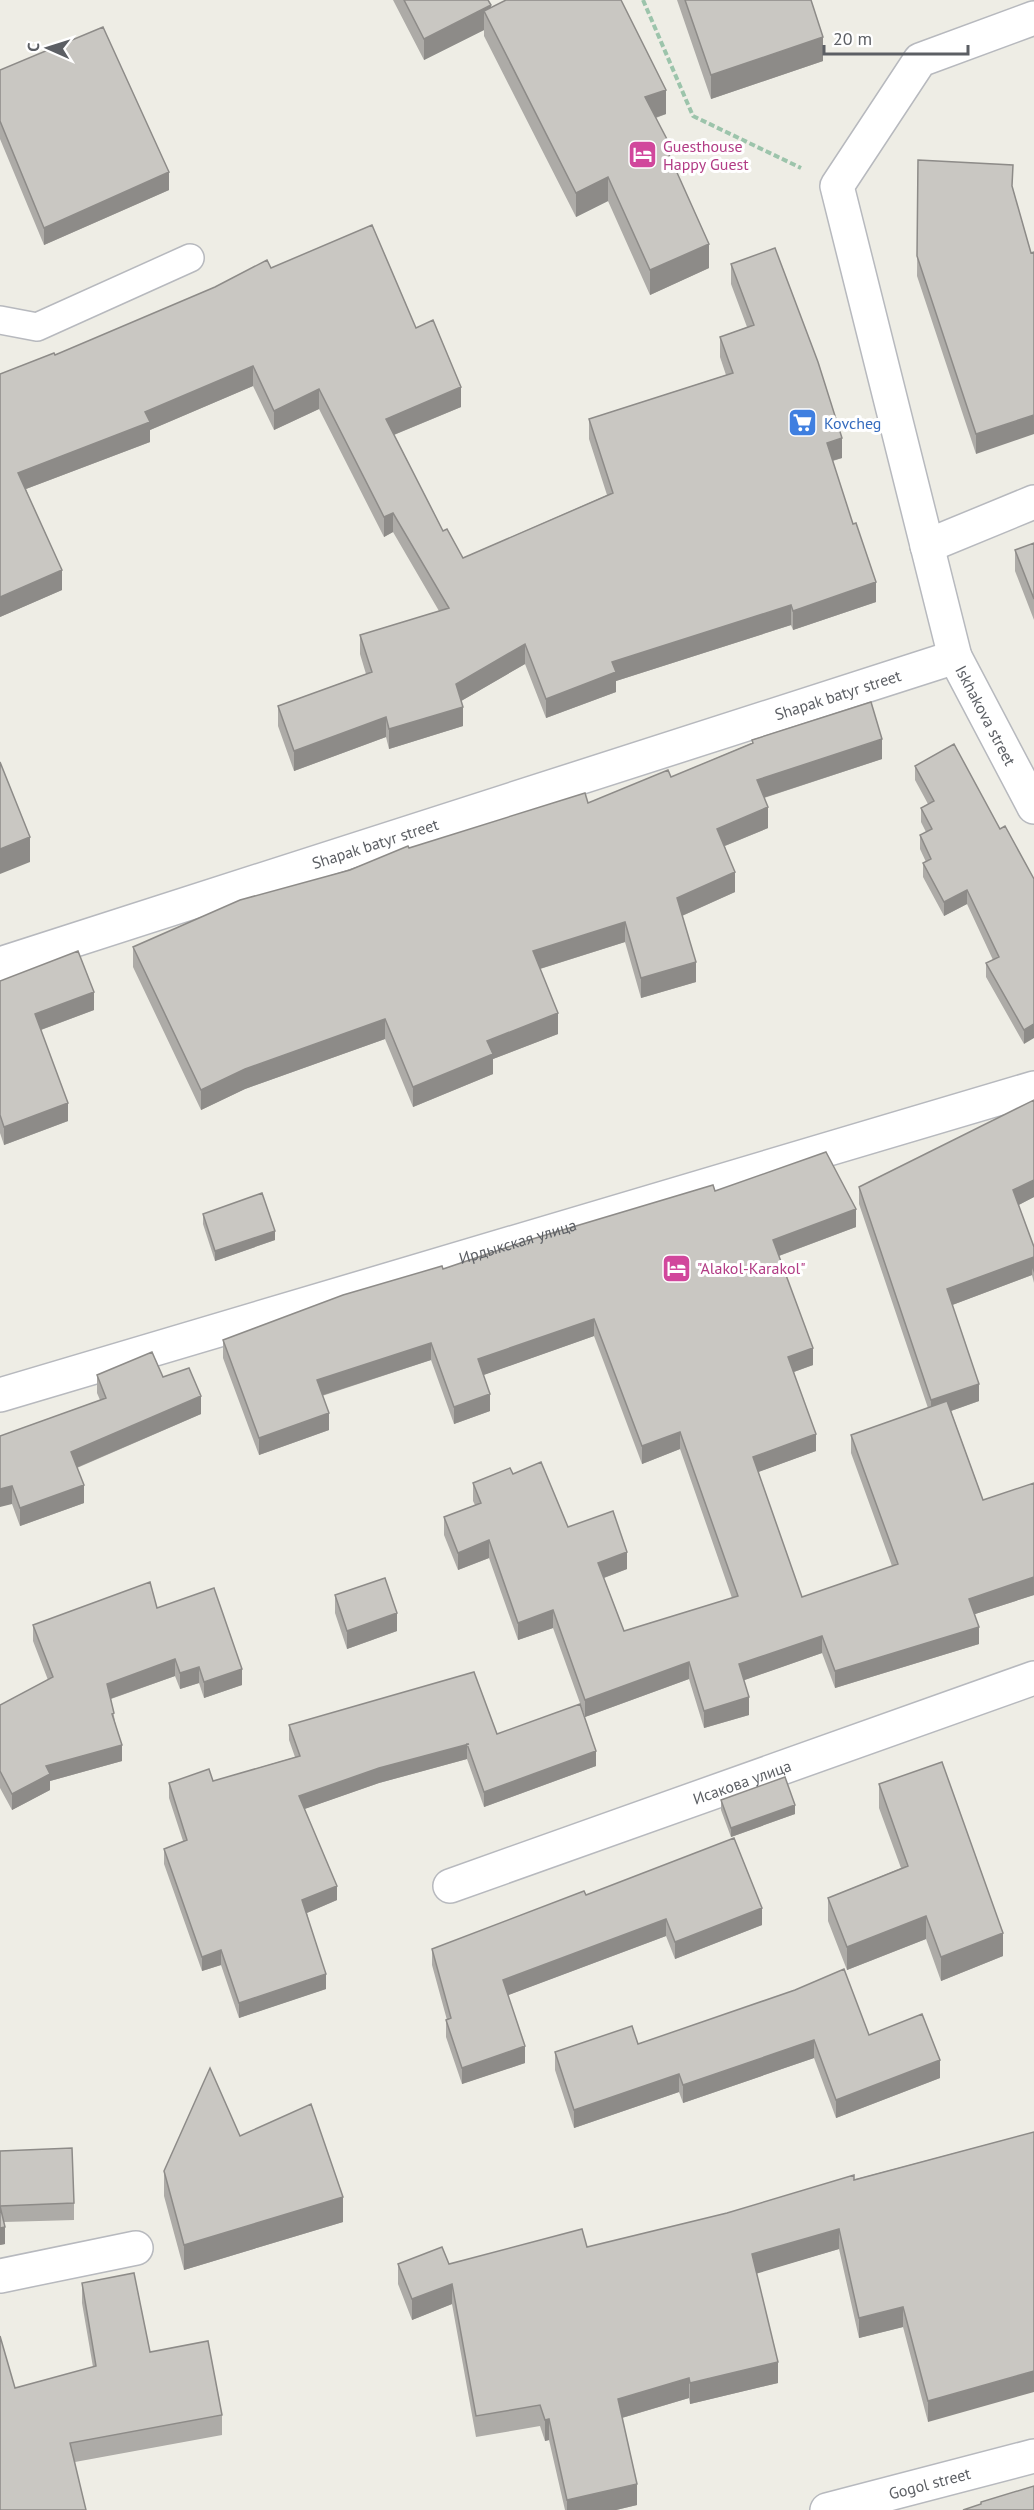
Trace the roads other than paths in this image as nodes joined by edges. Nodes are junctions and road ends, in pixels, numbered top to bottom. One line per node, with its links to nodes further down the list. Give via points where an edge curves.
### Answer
1 (1034, 18): 5 (street, via 920,60 837,186)
2 (190, 258): 3 (lane, via 37,327)
3 (0, 320)
4 (1034, 502): 5 (street)
5 (927, 546): 6 (street)
6 (955, 657): 7 (street, Iskhakova street); 8 (street, Shapak batyr street)
7 (1034, 807)
8 (0, 964)
9 (1034, 1088): 10 (street, Ирдыкская улица)
10 (0, 1395)
11 (1034, 1678): 12 (street, Исакова улица)
12 (450, 1886)
13 (136, 2248): 14 (street)
14 (0, 2276)
15 (1034, 2456): 16 (street, Gogol street)
16 (827, 2510)

